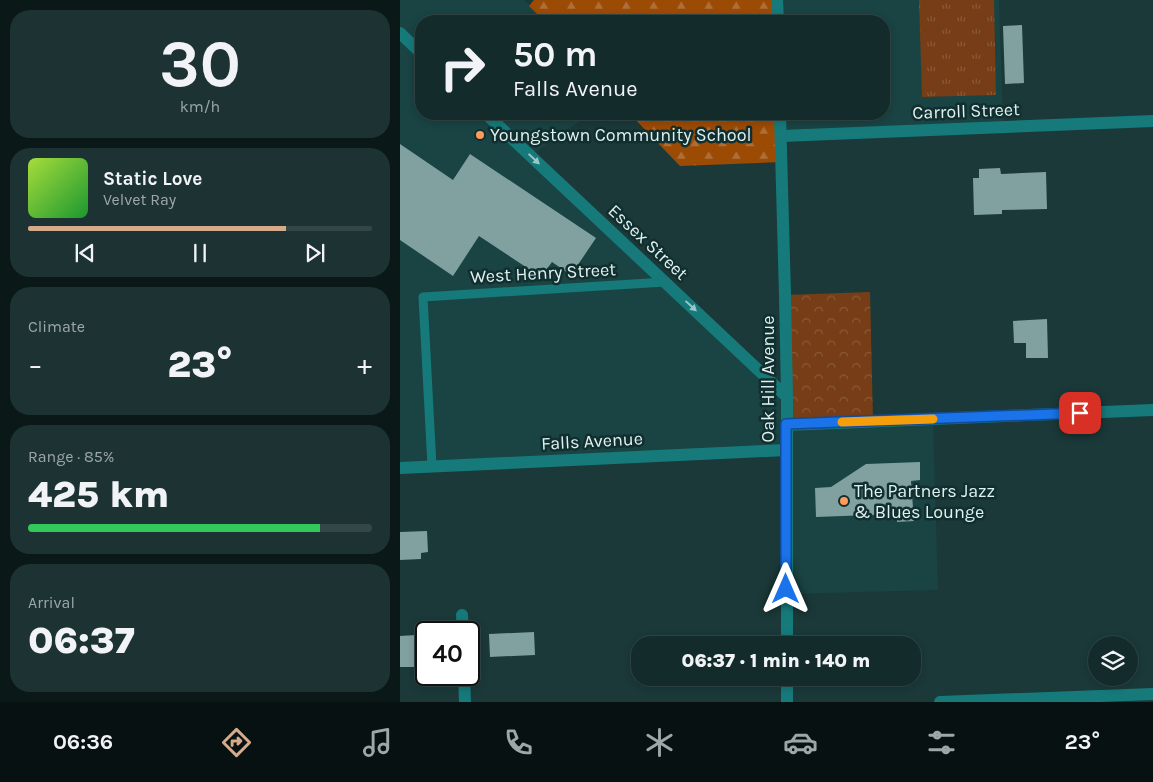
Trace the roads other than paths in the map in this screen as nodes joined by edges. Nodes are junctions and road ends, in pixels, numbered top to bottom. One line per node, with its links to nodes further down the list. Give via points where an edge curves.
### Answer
1 (777, 0): 2 (street)
2 (778, 15)
3 (400, 33): 4 (street)
4 (415, 47)
5 (492, 120): 9 (street, Essex Street, one-way to 9)
6 (780, 120): 8 (street, Oak Hill Avenue)
7 (1153, 121): 8 (street, Carroll Street)
8 (781, 136): 10 (street, Oak Hill Avenue)
9 (665, 282): 10 (street, Essex Street, one-way to 10); 14 (lane, West Henry Street, via 423,296)
10 (787, 397): 12 (street, Oak Hill Avenue)
11 (1153, 410): 12 (street)
12 (786, 424): 13 (street, Oak Hill Avenue)
13 (786, 450): 14 (street, Falls Avenue); 18 (street, Oak Hill Avenue)
14 (432, 466): 15 (street, Falls Avenue)
15 (400, 468)
16 (462, 615): 17 (street)
17 (462, 621)
18 (787, 636)
19 (464, 686): 22 (street)
20 (787, 686): 23 (street)
21 (1153, 694): 24 (street)
22 (465, 702)
23 (787, 702)
24 (940, 702)

